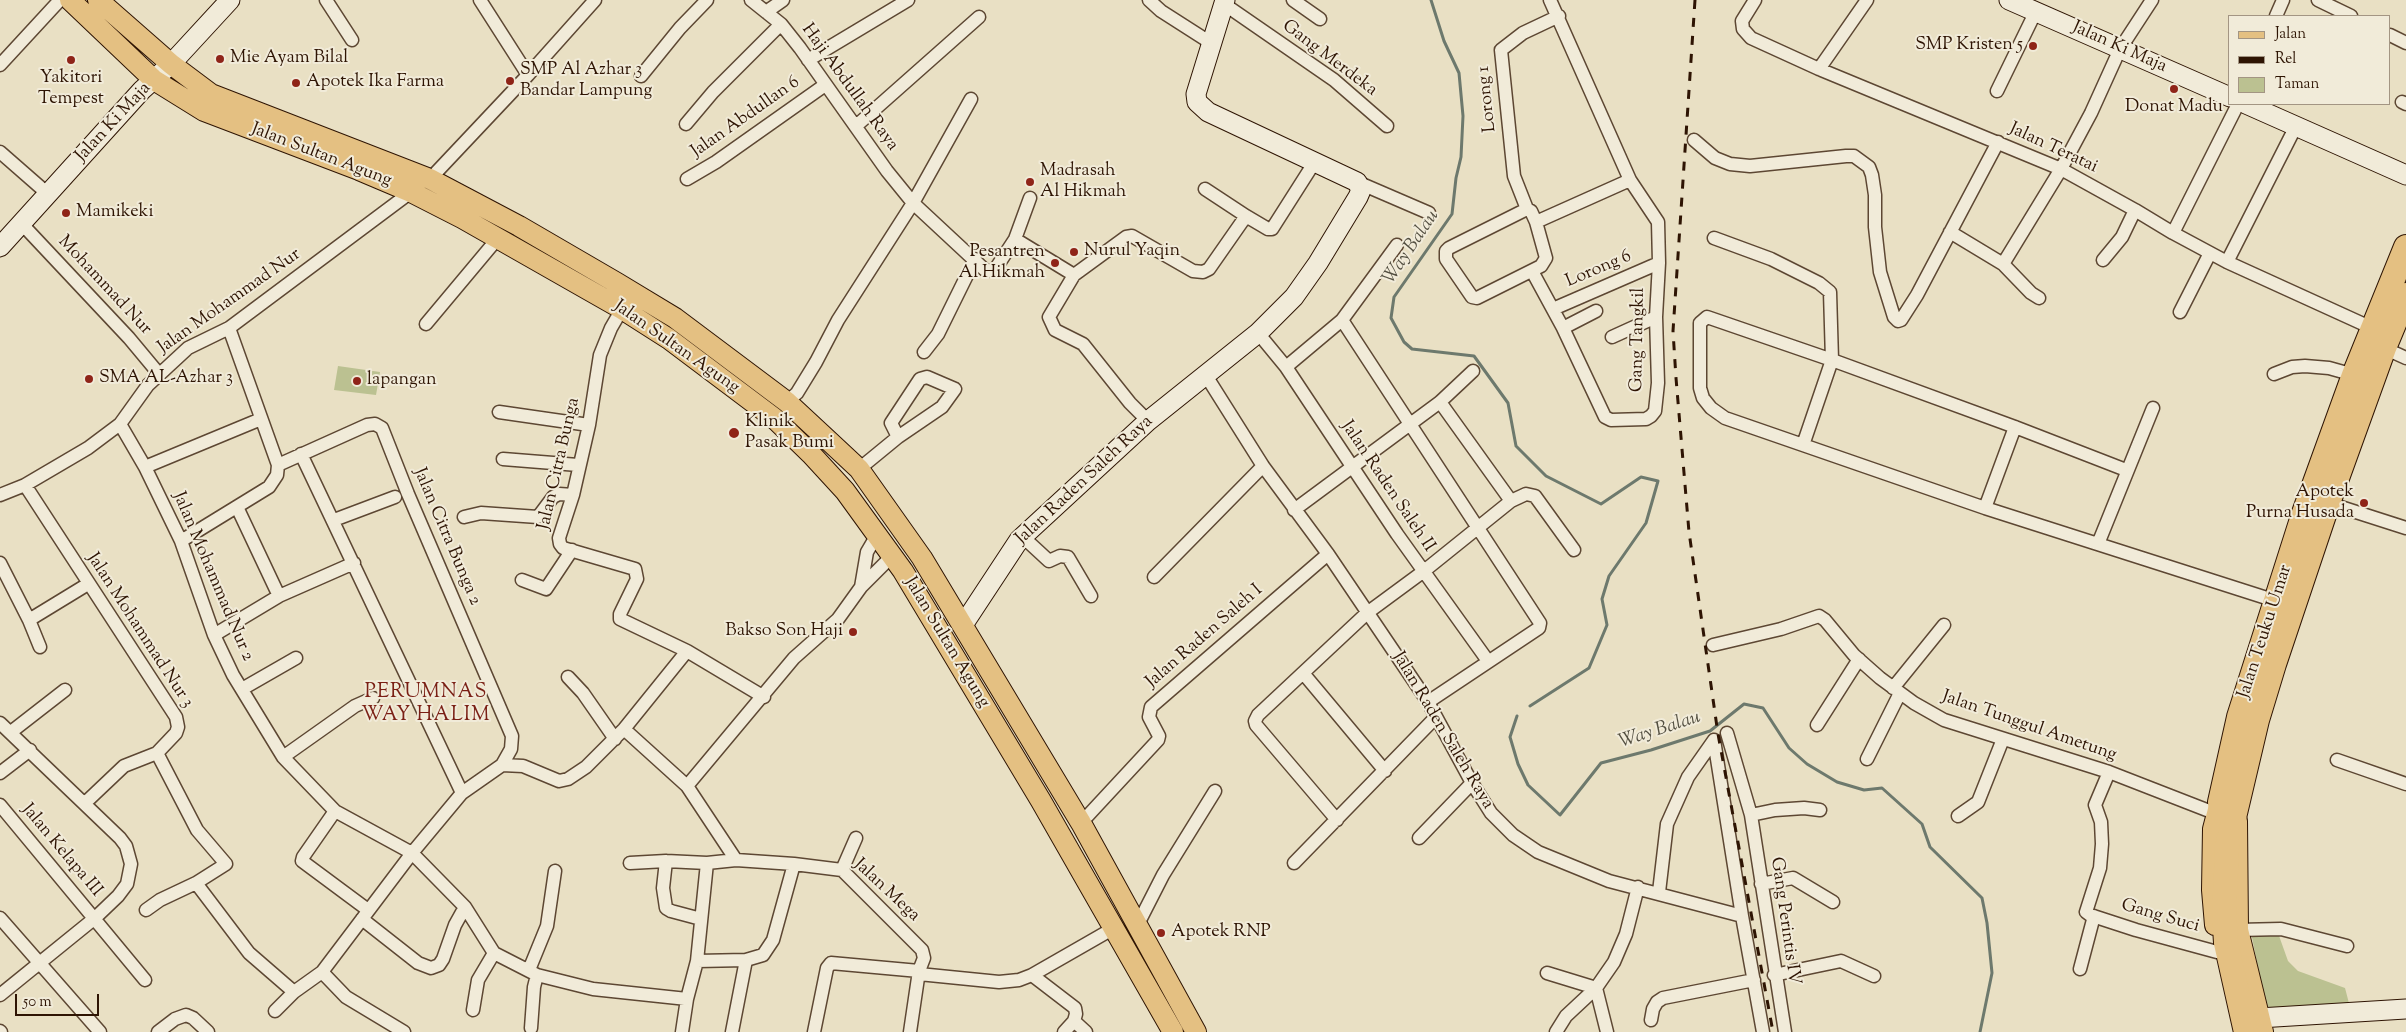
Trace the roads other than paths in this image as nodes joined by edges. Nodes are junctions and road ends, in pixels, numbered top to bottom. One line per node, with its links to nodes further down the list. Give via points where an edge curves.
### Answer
1 (60, 0): 37 (street)
2 (70, 0): 41 (main road, Jalan Sultan Agung)
3 (98, 0): 36 (main road, Jalan Sultan Agung)
4 (230, 0): 36 (street, Jalan Ki Maja)
5 (326, 0): 31 (street)
6 (480, 0): 39 (street)
7 (595, 0): 39 (street)
8 (706, 0): 40 (street)
9 (751, 0): 23 (street, Haji Abdullah Raya)
10 (783, 0): 23 (street)
11 (908, 0): 35 (street)
12 (1149, 0): 33 (street)
13 (1293, 0): 28 (street)
14 (1550, 0): 26 (street, Gang Tangkil)
15 (1754, 0): 38 (street, Jalan Teratai, via 1742,21 1747,35)
16 (1867, 0): 38 (street)
17 (2009, 0): 22 (street, Jalan Ki Maja)
18 (2152, 0): 34 (street)
19 (2283, 0): 24 (street)
20 (2318, 0): 25 (street)
21 (1224, 2): 33 (street); 50 (street, Gang Merdeka, via 1334,80)
22 (2036, 11): 34 (street, Jalan Ki Maja); 43 (street)
23 (766, 12): 29 (street, Haji Abdullah Raya)
24 (2276, 15)
25 (2349, 15)
26 (1559, 16): 61 (street, Gang Tangkil); 68 (street, Lorong 1, via 1523,33 1501,50 1514,176)
27 (979, 17): 49 (street)
28 (1320, 19)
29 (781, 24): 35 (street, Haji Abdullah Raya); 48 (street)
30 (2391, 36): 32 (street)
31 (352, 40)
32 (2406, 43)
33 (1212, 44): 56 (street, via 1196,94 1198,102 1208,112)
34 (2120, 49): 44 (street, Jalan Ki Maja); 57 (street)
35 (808, 60): 42 (street, Haji Abdullah Raya)
36 (171, 64): 41 (street, Jalan Ki Maja); 55 (main road, Jalan Sultan Agung, via 211,94)
37 (0, 65)
38 (1819, 69): 53 (street, Jalan Teratai)
39 (528, 75): 60 (street)
40 (641, 76)
41 (154, 80): 55 (main road, Jalan Sultan Agung, via 204,111); 65 (street, Jalan Ki Maja)
42 (824, 84): 49 (street, Haji Abdullah Raya); 59 (street, Jalan Abdullan 6, via 716,162)
43 (1997, 91)
44 (2228, 96)
45 (971, 100): 67 (street)
46 (2237, 105): 75 (street)
47 (2248, 105): 51 (street)
48 (686, 124)
49 (856, 126): 67 (street, Haji Abdullah Raya)
50 (1387, 126)
51 (2296, 126): 58 (street); 85 (street)
52 (1694, 140): 74 (street, via 1715,158 1730,164 1750,166 1854,156 1869,167 1875,195 1874,227 1880,272 1894,318 1898,321 1917,295)
53 (1998, 142): 57 (street, Jalan Teratai); 74 (street)
54 (0, 152): 65 (street)
55 (362, 162): 60 (main road, Jalan Sultan Agung); 64 (main road, Jalan Sultan Agung)
56 (1314, 162): 62 (street); 71 (street, via 1272,229)
57 (2061, 169): 69 (street, Jalan Teratai); 87 (street)
58 (2406, 175)
59 (687, 179)
60 (430, 180): 113 (main road, Jalan Sultan Agung, via 561,250 674,318)
61 (1630, 180): 72 (street); 86 (street, Gang Tangkil, via 1658,222)
62 (1357, 182): 70 (street); 101 (street, Jalan Raden Saleh Raya, via 1361,190 1358,197 1318,263 1294,297)
63 (1205, 190): 71 (street)
64 (411, 192): 76 (main road, Jalan Sultan Agung); 99 (street, Jalan Mohammad Nur)
65 (48, 194): 73 (street, Jalan Ki Maja)
66 (1030, 198): 78 (street)
67 (913, 203): 83 (street, Haji Abdullah Raya); 113 (street, via 838,320 797,393)
68 (1527, 210): 72 (street, via 1531,211); 88 (street, via 1449,248 1446,255 1472,298)
69 (2135, 210): 75 (street, Jalan Teratai); 84 (street, via 2122,236)
70 (1429, 213)
71 (1246, 216): 89 (street, via 1209,269 1203,272 1194,271 1132,236 1126,237)
72 (1536, 222): 88 (street, via 1546,258 1541,266)
73 (21, 223): 79 (street, Jalan Ki Maja); 109 (street, Mohammad Nur)
74 (1950, 232): 87 (street)
75 (2172, 233): 82 (street, Jalan Teratai)
76 (498, 238): 92 (main road, Jalan Sultan Agung); 98 (street)
77 (1714, 238): 106 (street, via 1771,259 1827,288 1831,297)
78 (1014, 239): 83 (street, Haji Abdullah Raya, via 994,271 985,270); 89 (street)
79 (2, 241)
80 (1397, 245): 97 (street)
81 (2406, 247): 103 (highway, Jalan Teuku Umar)
82 (2210, 253): 85 (street, Jalan Teratai); 95 (street)
83 (975, 259): 104 (street, via 938,334)
84 (2103, 260)
85 (2227, 262): 103 (street, Jalan Teratai)
86 (1659, 263): 93 (street, Lorong 6); 96 (street, Gang Tangkil)
87 (2003, 264): 91 (street)
88 (1532, 270): 93 (street, Gang Tangkil)
89 (1074, 276): 118 (street, via 1049,317 1050,324 1064,336 1083,344)
90 (2406, 295): 103 (highway, Jalan Teuku Umar)
91 (2039, 298)
92 (622, 309): 121 (street, Jalan Citra Bunga, via 600,355); 147 (main road, Jalan Sultan Agung, via 774,418 845,491)
93 (1553, 309): 100 (street, Gang Tangkil)
94 (1596, 311): 100 (street)
95 (2180, 312)
96 (1656, 318): 100 (street, Gang Tangkil, via 1658,383 1655,411 1646,419 1611,420 1605,417); 102 (street)
97 (1342, 320): 107 (street); 120 (street)
98 (426, 324)
99 (229, 328): 109 (street, Jalan Mohammad Nur, via 188,348); 117 (street)
100 (1563, 328)
101 (1258, 333): 107 (street, Jalan Raden Saleh II); 110 (street, Jalan Raden Saleh Raya)
102 (1612, 338)
103 (2378, 338): 105 (street, Jalan Teratai); 112 (highway, Jalan Teuku Umar); 139 (highway, Jalan Teuku Umar)
104 (924, 352)
105 (2406, 358)
106 (1832, 360): 122 (street); 124 (street); 124 (street, via 1707,317 1700,324 1700,388 1710,408 1726,418)
107 (1286, 367): 131 (street, Jalan Raden Saleh II)
108 (1473, 371): 114 (street)
109 (159, 374): 119 (street, Jalan Mohammad Nur)
110 (1205, 374): 118 (street, Jalan Raden Saleh Raya); 129 (street, Jalan Raden Saleh Raya)
111 (2274, 374): 112 (street, via 2305,366 2330,368)
112 (2354, 375): 166 (highway, Jalan Teuku Umar)
113 (787, 402): 132 (main road, Jalan Sultan Agung)
114 (1440, 402): 120 (street); 138 (street)
115 (2153, 408): 133 (street)
116 (499, 412): 121 (street)
117 (262, 419): 127 (street); 130 (street)
118 (1148, 421): 148 (street, Jalan Raden Saleh Raya)
119 (120, 424): 130 (street, Jalan Mohammad Nur 2); 134 (street, Jalan Mohammad Nur, via 88,448)
120 (1410, 424): 131 (street); 145 (street)
121 (589, 425): 128 (street, Jalan Citra Bunga)
122 (2015, 427): 133 (street); 141 (street)
123 (898, 437): 123 (street, via 942,407 955,389 927,377 920,378 891,423); 132 (street)
124 (1803, 445): 141 (street)
125 (301, 454): 127 (street, Jalan Citra Bunga 2); 144 (street); 199 (street, Jalan Citra Bunga 2, via 367,425 375,424 382,428 512,736 511,749)
126 (503, 459): 128 (street)
127 (278, 465): 140 (street, via 270,487)
128 (578, 465): 136 (street, Jalan Citra Bunga)
129 (1263, 466): 142 (street, Jalan Raden Saleh Raya); 159 (street)
130 (145, 467): 149 (street, Jalan Mohammad Nur 2)
131 (1352, 468): 142 (street); 158 (street, Jalan Raden Saleh II)
132 (859, 469): 154 (main road, Jalan Sultan Agung)
133 (2126, 470): 150 (street)
134 (25, 485): 135 (street, Jalan Mohammad Nur); 161 (street, Jalan Mohammad Nur 3)
135 (0, 495)
136 (573, 495): 143 (street, via 552,497 538,517 481,513); 151 (street, Jalan Citra Bunga, via 559,538 563,548)
137 (395, 497): 144 (street)
138 (1511, 501): 145 (street); 152 (street, via 1526,494 1535,496)
139 (2328, 503): 146 (street); 214 (highway, Jalan Teuku Umar)
140 (237, 507): 149 (street); 164 (street)
141 (1985, 508): 150 (street)
142 (1294, 510): 153 (street, Jalan Raden Saleh Raya)
143 (464, 517)
144 (334, 520): 156 (street)
145 (1476, 527): 158 (street); 177 (street, via 1540,623 1539,628)
146 (2406, 528)
147 (877, 535): 157 (main road, Jalan Sultan Agung); 162 (street, via 867,552)
148 (1023, 537): 165 (street, via 1050,561 1060,556 1068,557); 169 (street, Jalan Raden Saleh Raya)
149 (181, 542): 171 (street, Jalan Mohammad Nur 2)
150 (2098, 544): 166 (street)
151 (572, 550): 160 (street, via 546,589); 174 (street, Jalan Citra Bunga, via 635,569 637,579 620,619)
152 (1574, 550)
153 (1328, 554): 167 (street, Jalan Raden Saleh Raya); 218 (street, Jalan Raden Saleh I, via 1151,707 1149,717 1158,740)
154 (922, 558): 157 (main road); 169 (main road, Jalan Sultan Agung)
155 (0, 563): 163 (street)
156 (354, 563): 164 (street); 208 (street)
157 (897, 564): 162 (street); 209 (main road, Jalan Sultan Agung)
158 (1424, 571): 167 (street); 177 (street, Jalan Raden Saleh II)
159 (1154, 577)
160 (522, 580)
161 (88, 584): 168 (street); 195 (street, Jalan Mohammad Nur 3, via 176,717 176,733)
162 (860, 587): 183 (street, via 838,619 794,658)
163 (5, 588): 168 (street)
164 (279, 596): 171 (street)
165 (1091, 596)
166 (2276, 601): 214 (highway, Jalan Teuku Umar, via 2239,717)
167 (1367, 613): 178 (street); 185 (street, Jalan Raden Saleh Raya)
168 (29, 620): 173 (street)
169 (963, 625): 206 (main road, Jalan Sultan Agung)
170 (1944, 625): 182 (street)
171 (214, 635): 180 (street, Jalan Mohammad Nur 2)
172 (1713, 646): 176 (street, Jalan Tunggul Ametung, via 1819,616)
173 (40, 647)
174 (687, 651): 183 (street); 189 (street)
175 (296, 658): 180 (street)
176 (1859, 659): 182 (street, Jalan Tunggul Ametung); 188 (street)
177 (1488, 661): 185 (street)
178 (1303, 673): 200 (street); 217 (street, via 1258,716 1255,723)
179 (568, 677): 192 (street, via 583,693)
180 (242, 689): 196 (street, Jalan Mohammad Nur 2)
181 (65, 690): 190 (street)
182 (1897, 690): 193 (street, Jalan Tunggul Ametung, via 1944,720); 197 (street)
183 (764, 696): 205 (street)
184 (373, 698): 196 (street, via 355,706)
185 (1428, 702): 186 (street, Jalan Raden Saleh Raya)
186 (1436, 717): 200 (street); 203 (street, Jalan Raden Saleh Raya)
187 (0, 722): 190 (street)
188 (1817, 725)
189 (624, 729): 192 (street); 205 (street)
190 (11, 732): 194 (street)
191 (1727, 733): 215 (street, Gang Perintis IV)
192 (614, 739): 199 (street, via 586,766 564,781 523,766)
193 (2003, 739): 201 (street, Jalan Tunggul Ametung); 216 (street, via 1978,802)
194 (30, 750): 202 (street); 210 (street)
195 (157, 754): 210 (street, via 124,766); 230 (street, via 197,830 226,864)
196 (283, 757): 213 (street, Jalan Mohammad Nur 2)
197 (1867, 759)
198 (2337, 760): 204 (street)
199 (502, 765): 208 (street)
200 (1385, 771): 217 (street)
201 (2110, 772): 214 (street, Jalan Tunggul Ametung); 239 (street, via 2096,805 2101,822 2102,852 2086,908 2086,912)
202 (0, 774)
203 (1472, 784): 220 (street); 232 (street, Jalan Raden Saleh Raya, via 1491,813 1513,835 1538,852 1609,880)
204 (2406, 784)
205 (687, 786): 222 (street)
206 (1061, 789): 209 (main road); 218 (main road, Jalan Sultan Agung)
207 (1215, 792): 243 (street, via 1163,875)
208 (462, 793): 221 (street)
209 (1041, 801): 244 (main road, Jalan Sultan Agung)
210 (85, 803): 241 (street, via 126,846 131,864 124,888)
211 (0, 805): 241 (street, Jalan Kelapa III)
212 (1820, 810): 215 (street, via 1775,810)
213 (335, 811): 221 (street, Jalan Mohammad Nur 2); 237 (street, via 302,861)
214 (2226, 812): 245 (main road, Jalan Teuku Umar, via 2239,838); 247 (main road, Jalan Teuku Umar, via 2213,829 2212,890); 272 (highway, via 2226,943)
215 (1751, 815): 231 (street, Gang Perintis IV)
216 (1958, 816)
217 (1337, 820): 226 (street)
218 (1081, 823): 243 (main road, Jalan Sultan Agung)
219 (856, 838): 228 (street)
220 (1419, 838)
221 (412, 853): 235 (street, Jalan Mohammad Nur 2); 237 (street)
222 (736, 860): 225 (street, Jalan Mega); 227 (street, Jalan Mega)
223 (666, 861): 224 (street, Jalan Mega); 225 (street, Jalan Mega); 242 (street, via 663,888 666,908)
224 (630, 863)
225 (707, 863): 242 (street)
226 (1294, 863)
227 (794, 864): 228 (street, Jalan Mega); 249 (street, via 770,948 763,955)
228 (842, 870): 255 (street, Jalan Mega, via 922,950 924,958)
229 (555, 871): 254 (street, via 548,926)
230 (196, 883): 236 (street); 263 (street, via 249,953)
231 (1761, 884): 234 (street, via 1793,878); 258 (street, Gang Perintis IV)
232 (1638, 887): 233 (street, Jalan Raden Saleh Raya); 262 (street, via 1626,934 1614,962)
233 (1659, 892): 238 (street, Jalan Raden Saleh Raya); 238 (street, via 1667,824 1688,777 1714,740)
234 (1834, 902)
235 (465, 907): 237 (street, via 443,959 431,968 418,963); 248 (street, Jalan Mohammad Nur 2, via 487,937)
236 (146, 910)
237 (365, 914): 253 (street)
238 (1742, 916): 261 (street)
239 (2094, 916): 247 (street, Gang Suci); 252 (street)
240 (0, 918): 251 (street)
241 (94, 918): 251 (street); 260 (street, Jalan Kelapa III)
242 (701, 919): 250 (street)
243 (1138, 924): 271 (main road, Jalan Sultan Agung)
244 (1114, 928): 257 (street); 274 (main road, Jalan Sultan Agung)
245 (2238, 930): 246 (street, via 2281,929); 272 (main road, Jalan Teuku Umar)
246 (2347, 946)
247 (2217, 952): 289 (main road, Jalan Teuku Umar)
248 (494, 953): 254 (street); 267 (street, via 478,980)
249 (746, 960): 250 (street); 280 (street)
250 (697, 961): 265 (street)
251 (38, 962): 264 (street); 275 (street)
252 (2080, 969)
253 (322, 972): 263 (street); 278 (street, via 346,997)
254 (533, 972): 265 (street, via 593,989); 273 (street)
255 (919, 973): 257 (street, via 999,982); 281 (street, via 831,963 827,968); 282 (street, Jalan Mega)
256 (1548, 973): 262 (street)
257 (1032, 975): 270 (street, via 1075,1008)
258 (1774, 975): 259 (street, via 1841,961); 288 (street, Gang Perintis IV)
259 (1874, 976)
260 (145, 980)
261 (1754, 980): 269 (street, via 1663,998 1653,1009); 287 (street)
262 (1596, 988): 285 (street, via 1566,1016); 286 (street)
263 (294, 992): 268 (street)
264 (0, 995)
265 (687, 999): 279 (street)
266 (2406, 1009): 272 (street)
267 (472, 1010)
268 (275, 1011)
269 (1651, 1020)
270 (1074, 1021): 283 (street); 284 (street)
271 (1193, 1025): 274 (main road)
272 (2256, 1027)
273 (531, 1028)
274 (1173, 1031)
275 (100, 1032)
276 (158, 1032): 277 (street, via 175,1019 186,1016)
277 (208, 1032)
278 (404, 1032)
279 (682, 1032)
280 (732, 1032)
281 (814, 1032)
282 (910, 1032)
283 (1064, 1032)
284 (1086, 1032)
285 (1556, 1032)
286 (1607, 1032)
287 (1763, 1032)
288 (1784, 1032)
289 (2238, 1032)

